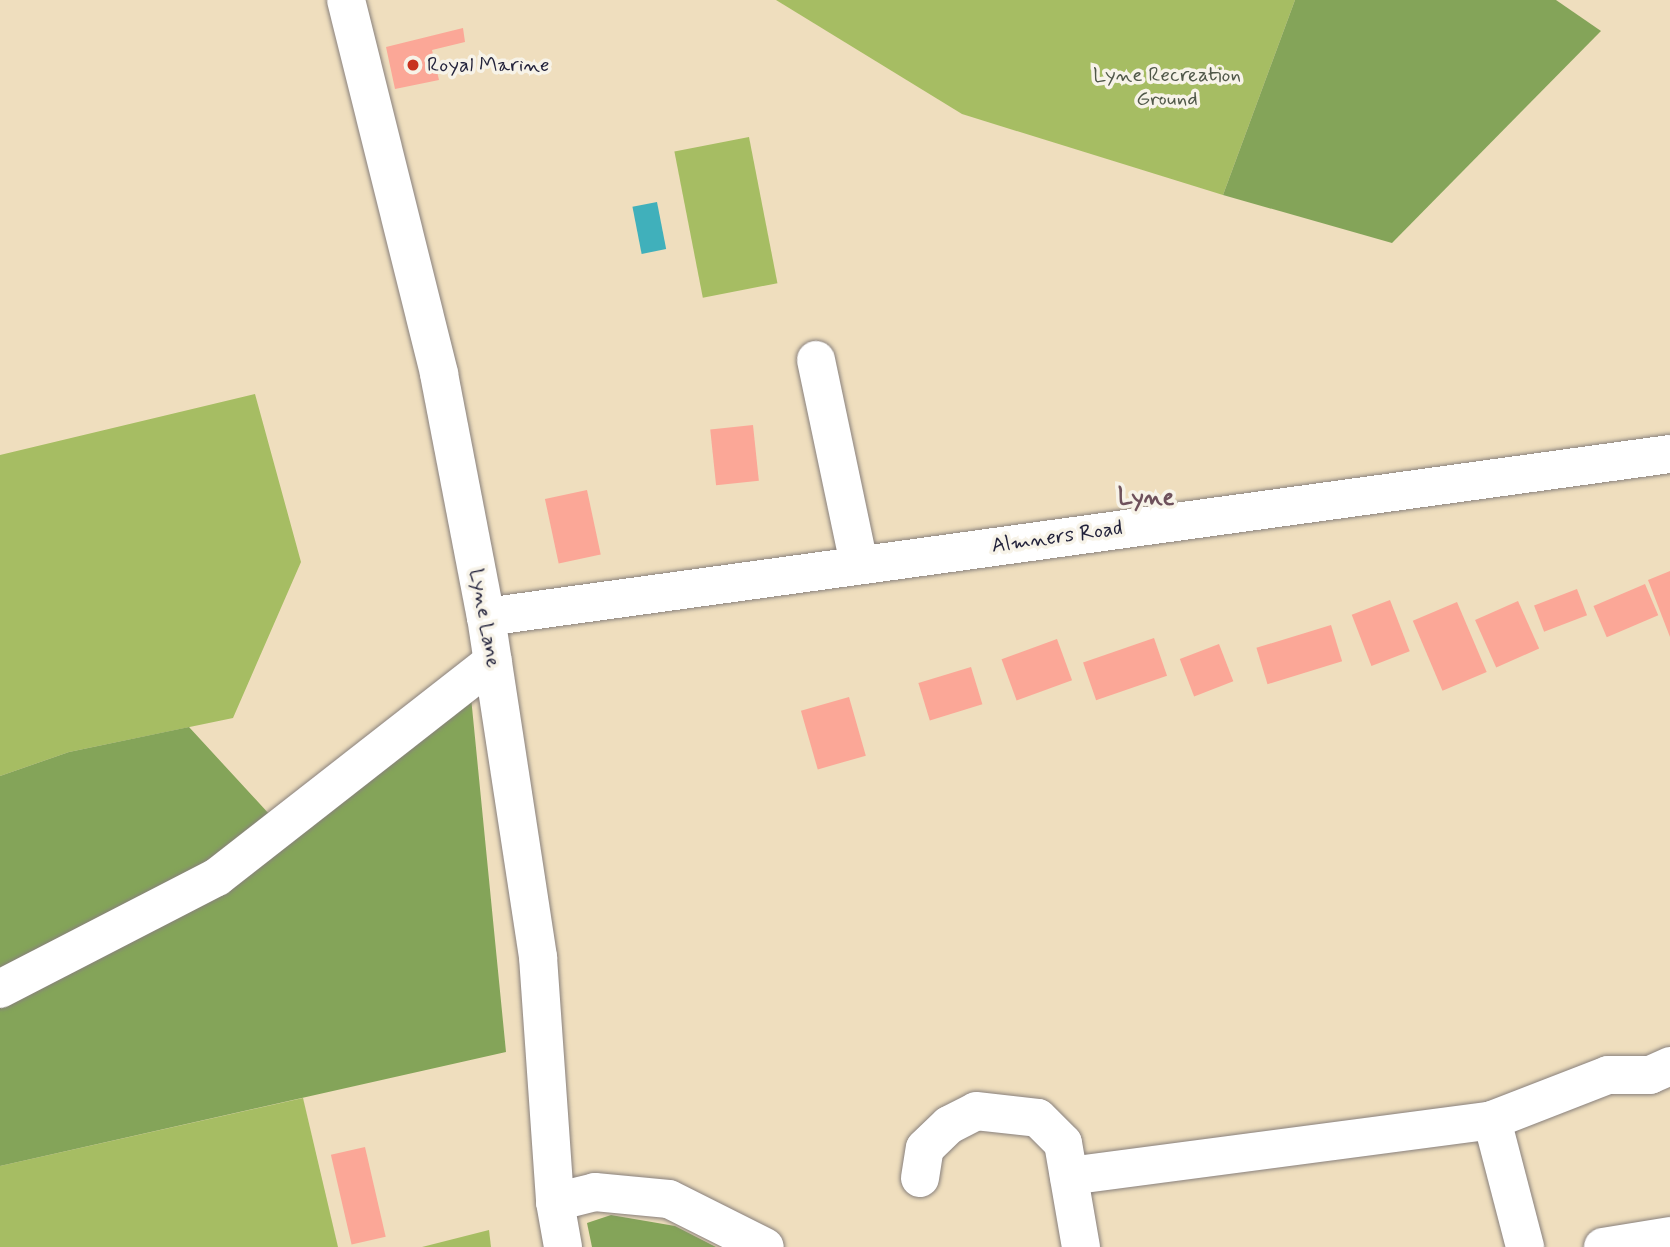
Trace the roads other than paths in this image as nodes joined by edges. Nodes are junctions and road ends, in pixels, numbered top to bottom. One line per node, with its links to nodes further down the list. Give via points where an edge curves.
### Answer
1 (346, 0): 5 (street, Lyne Lane, via 439,374)
2 (817, 360): 4 (street)
3 (1670, 454): 4 (street, Almners Road)
4 (859, 564): 5 (street, Almners Road)
5 (486, 617): 6 (street, Lyne Lane)
6 (493, 662): 7 (street, via 217,877); 12 (street, Lyne Lane, via 538,957)
7 (0, 989)
8 (1670, 1066): 9 (street, via 1650,1075 1608,1075)
9 (1492, 1120): 10 (street); 17 (street)
10 (1069, 1176): 11 (street, via 1063,1143 1038,1118 976,1111 949,1125 925,1148); 16 (street)
11 (920, 1178)
12 (555, 1202): 14 (street, Lyne Lane); 15 (street, via 595,1192 669,1199)
13 (1670, 1236): 18 (street)
14 (563, 1247)
15 (765, 1247)
16 (1081, 1247)
17 (1525, 1247)
18 (1603, 1247)

